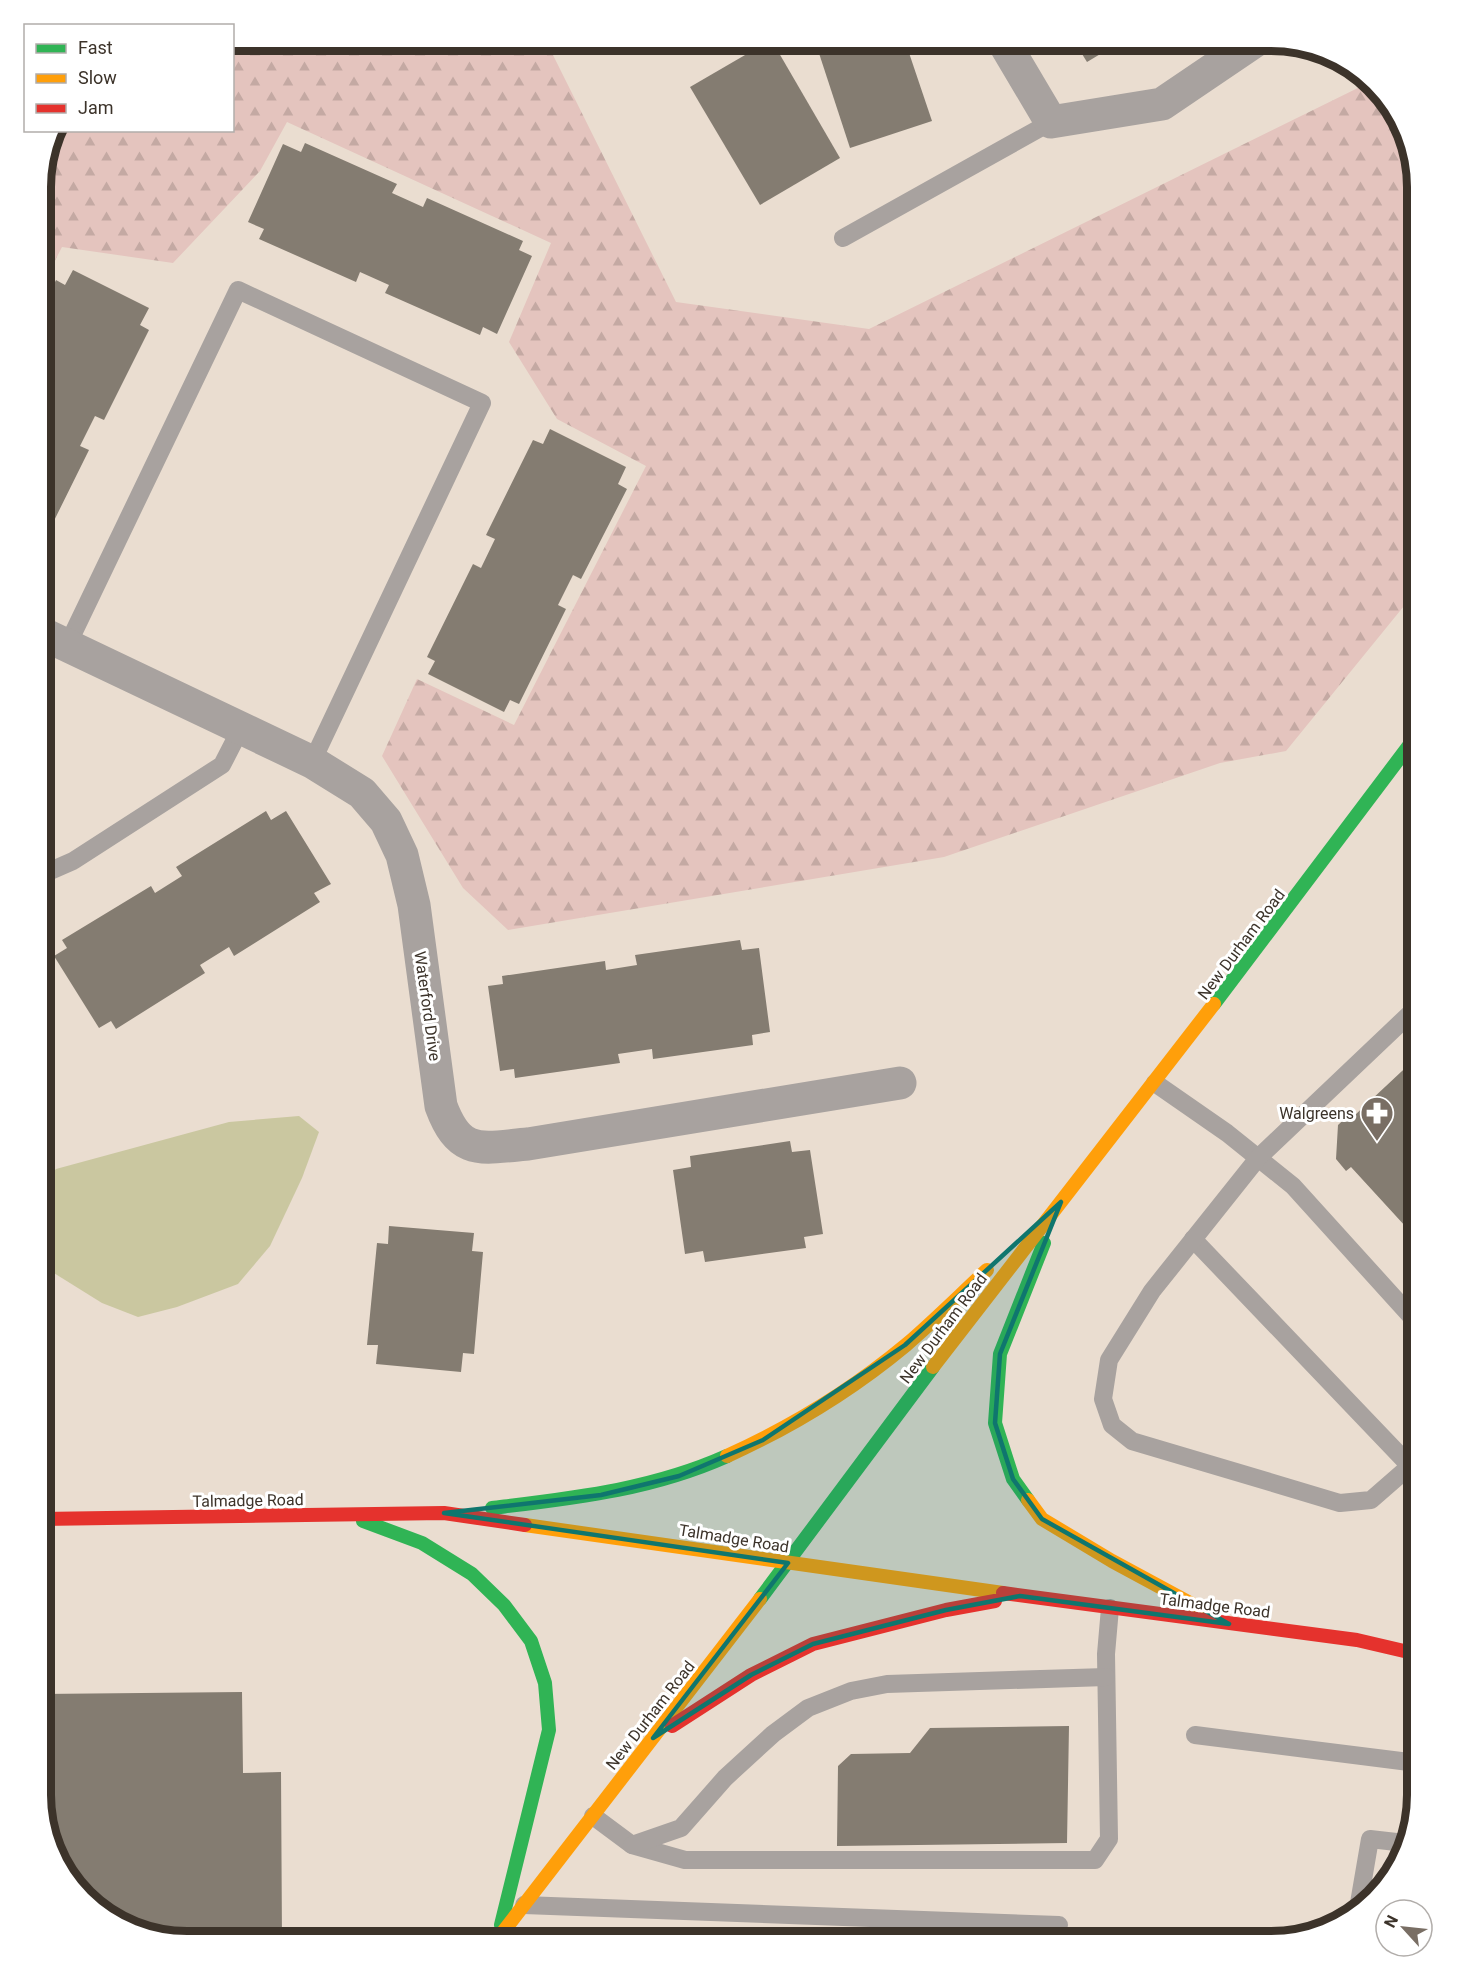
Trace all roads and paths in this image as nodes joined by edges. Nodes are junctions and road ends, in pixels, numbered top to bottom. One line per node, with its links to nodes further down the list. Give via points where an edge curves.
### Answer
1 (1009, 51): 3 (street)
2 (1240, 51): 3 (street, via 1162,104)
3 (1051, 122): 4 (lane)
4 (843, 238)
5 (54, 639): 6 (street, Waterford Drive); 8 (lane, via 238,290 482,404)
6 (241, 728): 8 (street, Waterford Drive); 9 (lane, via 222,765 73,861)
7 (1407, 750): 12 (street, New Durham Road)
8 (312, 762): 11 (street, Waterford Drive, via 362,793 386,821 402,855 414,905 441,1106 449,1129 464,1142 480,1148 528,1144)
9 (51, 871)
10 (1407, 1017): 13 (lane)
11 (900, 1083)
12 (1155, 1083): 13 (lane); 14 (street, New Durham Road)
13 (1258, 1158): 15 (lane); 16 (lane, via 1293,1186)
14 (1061, 1202): 19 (street, via 905,1345 763,1440 679,1476 601,1495); 22 (street, New Durham Road, via 958,1333); 25 (street, via 1000,1354 995,1423 1013,1479 1042,1519)
15 (1193, 1239): 17 (lane); 18 (lane, via 1152,1291 1109,1360 1103,1399 1112,1425 1132,1441 1152,1448 1340,1503 1371,1500)
16 (1407, 1311)
17 (1407, 1462)
18 (1407, 1474)
19 (444, 1513): 20 (street, Talmadge Road); 22 (street, Talmadge Road)
20 (344, 1515): 21 (street, Talmadge Road); 37 (street, via 422,1543 472,1574 504,1605 531,1641 545,1683 549,1730)
21 (51, 1519)
22 (788, 1563): 23 (street, Talmadge Road); 29 (street, New Durham Road)
23 (1020, 1596): 24 (street, Talmadge Road); 29 (street, via 946,1610 813,1644 751,1675)
24 (1110, 1608): 25 (street, Talmadge Road); 27 (lane)
25 (1229, 1624): 26 (street, Talmadge Road, via 1357,1640)
26 (1407, 1651)
27 (1106, 1677): 33 (lane, via 887,1684 850,1691 808,1708 773,1734 725,1778 681,1828); 33 (lane, via 1109,1839 1095,1860 685,1860)
28 (1195, 1735): 30 (lane)
29 (653, 1738): 31 (street, New Durham Road)
30 (1407, 1762)
31 (593, 1816): 33 (lane); 35 (street, New Durham Road)
32 (1399, 1842): 34 (lane, via 1370,1839)
33 (632, 1845)
34 (1360, 1898)
35 (524, 1905): 36 (lane); 38 (street, New Durham Road)
36 (1059, 1925)
37 (498, 1931)
38 (503, 1931)

